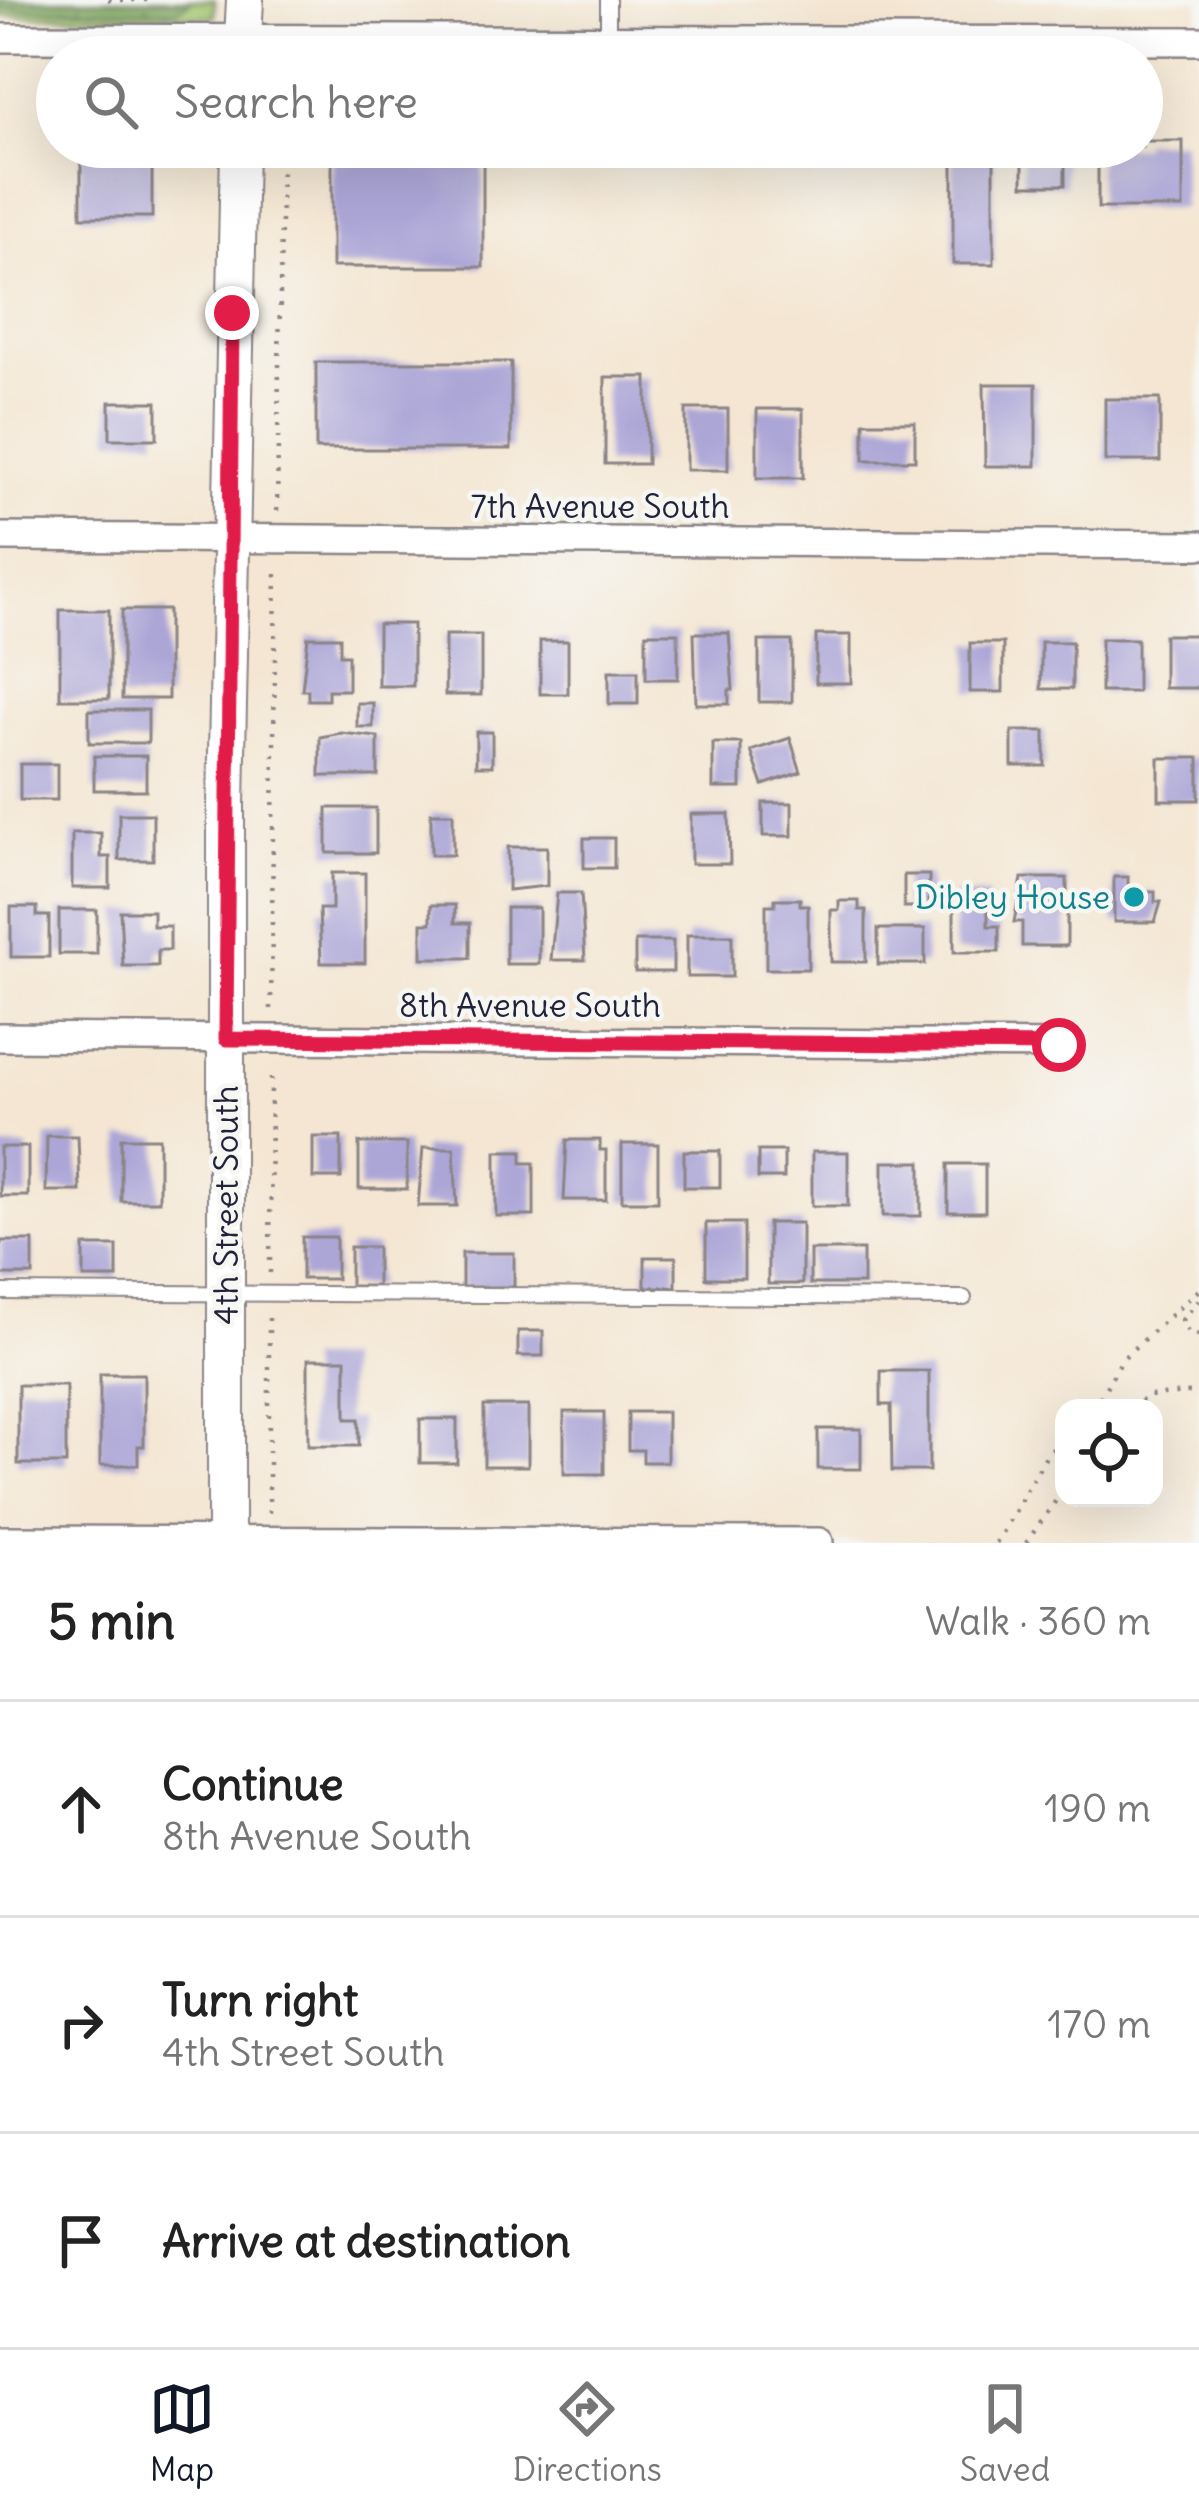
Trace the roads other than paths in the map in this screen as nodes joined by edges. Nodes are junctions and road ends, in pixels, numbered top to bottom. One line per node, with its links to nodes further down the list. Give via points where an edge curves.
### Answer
1 (245, 0): 3 (street)
2 (608, 0): 4 (lane)
3 (244, 36)
4 (608, 36)
5 (0, 38): 6 (street)
6 (36, 40)
7 (1163, 41): 8 (street)
8 (1199, 41)
9 (239, 168): 11 (street, 4th Street South)
10 (0, 536): 11 (street, 7th Avenue South)
11 (230, 541): 12 (street, 7th Avenue South); 14 (street, 4th Street South)
12 (1199, 545)
13 (0, 1037): 14 (street, 8th Avenue South)
14 (226, 1039): 15 (street, 8th Avenue South); 17 (street, 4th Street South)
15 (1059, 1045)
16 (0, 1292): 17 (lane)
17 (226, 1292): 18 (lane); 20 (street, 4th Street South)
18 (964, 1298)
19 (0, 1540): 20 (street)
20 (226, 1542): 21 (street)
21 (818, 1543)

